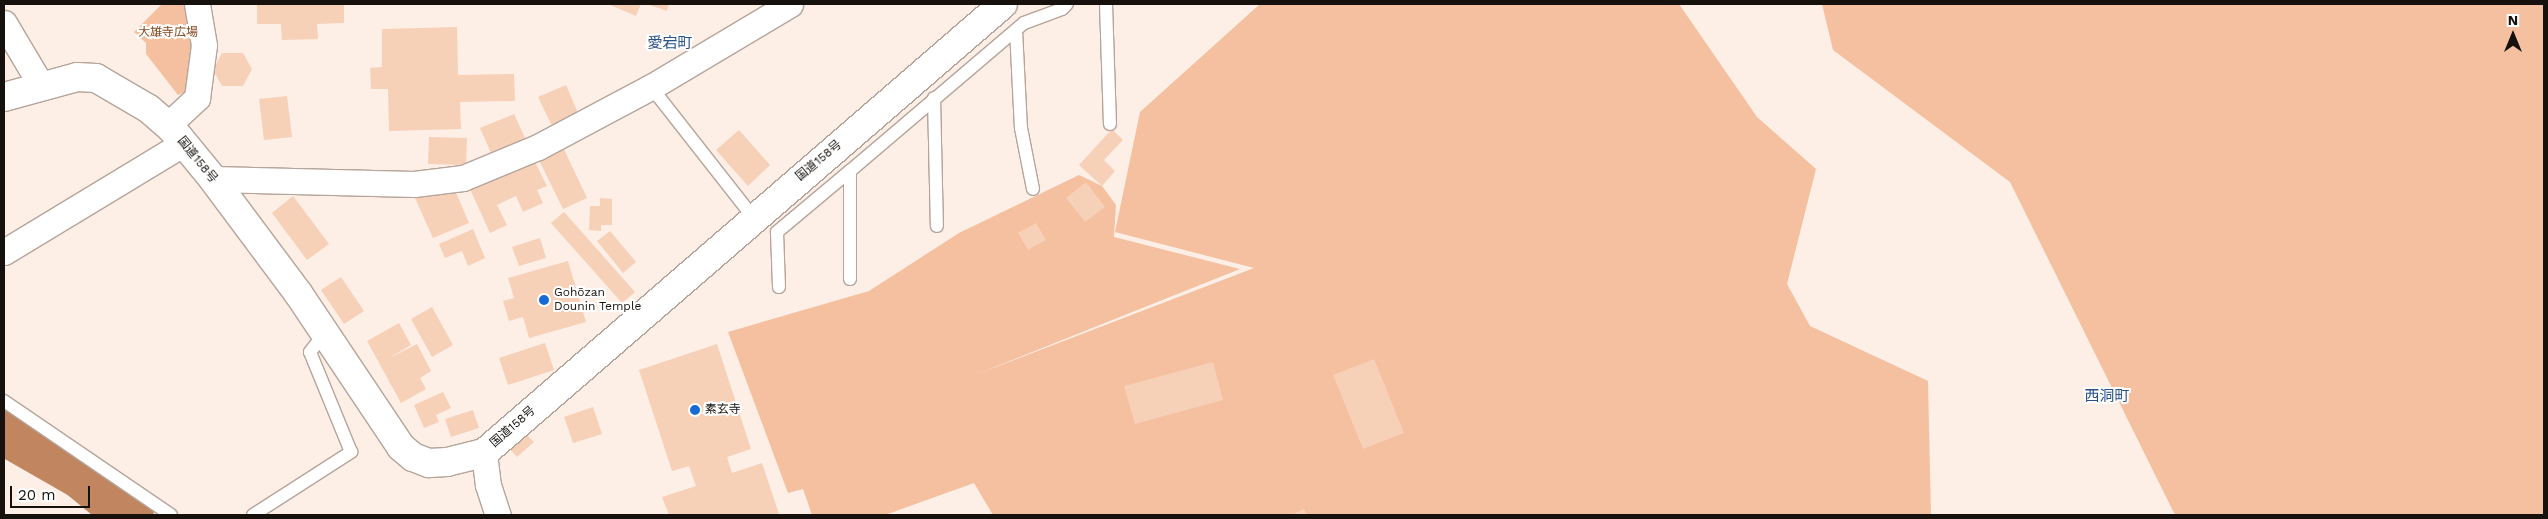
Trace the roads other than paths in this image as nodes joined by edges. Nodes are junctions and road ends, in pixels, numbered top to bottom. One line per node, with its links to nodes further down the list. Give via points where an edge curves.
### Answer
1 (198, 4): 13 (street, via 204,45 197,98)
2 (790, 4): 9 (street)
3 (1003, 4): 17 (highway, 国道158号)
4 (1067, 4): 7 (lane, via 1062,9 1024,23)
5 (1106, 4): 12 (lane)
6 (4, 23): 8 (street)
7 (1016, 30): 11 (lane); 16 (lane, via 1021,128)
8 (41, 85): 10 (highway, 国道158号); 13 (highway, 国道158号, via 78,77 96,78 149,109)
9 (651, 87): 15 (street, via 538,146 463,178 414,184); 17 (lane)
10 (4, 97)
11 (934, 98): 14 (lane); 18 (lane)
12 (1110, 124)
13 (176, 134): 15 (highway, 国道158号); 19 (street)
14 (850, 171): 20 (lane); 21 (lane, via 776,232)
15 (213, 179): 22 (highway, 国道158号)
16 (1032, 189)
17 (752, 218): 24 (highway, 国道158号)
18 (937, 226)
19 (4, 252)
20 (850, 279)
21 (779, 287)
22 (325, 333): 24 (highway, 国道158号, via 401,447 413,457 429,463 447,462); 26 (lane, via 310,352 351,452)
23 (4, 401): 25 (lane)
24 (484, 453): 27 (street, via 488,485)
25 (171, 515)
26 (253, 515)
27 (498, 515)

